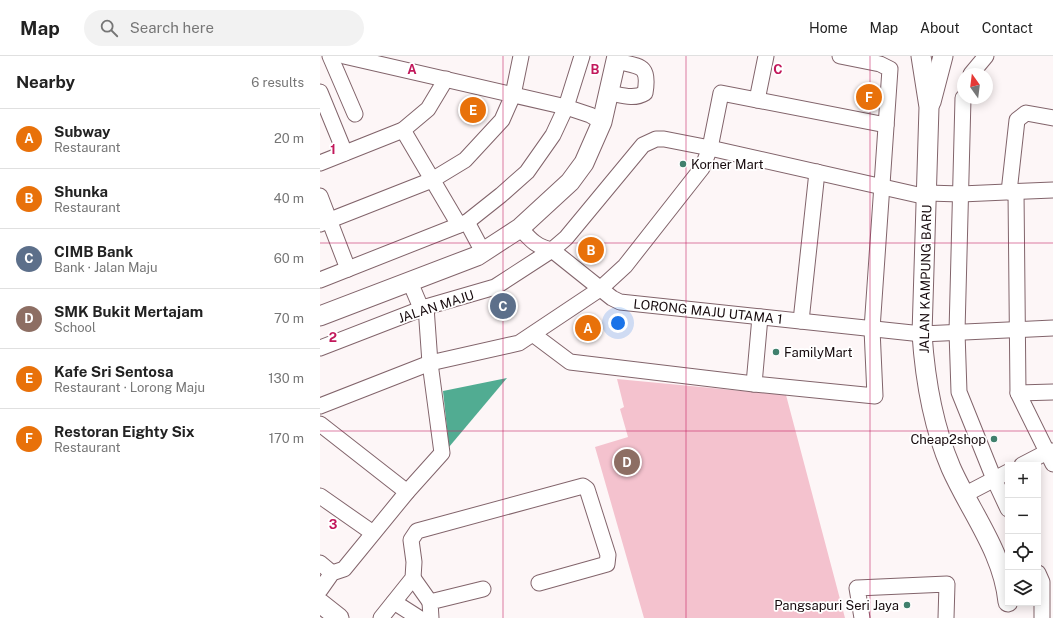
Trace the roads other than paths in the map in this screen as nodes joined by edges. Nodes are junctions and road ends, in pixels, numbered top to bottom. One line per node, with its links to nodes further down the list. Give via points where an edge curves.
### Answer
1 (330, 56): 21 (street)
2 (344, 56): 11 (street)
3 (521, 56): 16 (street)
4 (582, 56): 19 (street)
5 (766, 56): 17 (street)
6 (840, 56): 24 (street, via 880,64 890,69)
7 (921, 56): 20 (main road)
8 (943, 56): 20 (main road)
9 (986, 56): 12 (street)
10 (616, 59): 15 (main road); 15 (street, via 637,66 644,70 648,77 645,93 640,96)
11 (402, 62): 13 (street)
12 (977, 68)
13 (446, 79): 16 (street); 25 (street, via 428,109)
14 (320, 92): 27 (street)
15 (610, 93): 23 (main road)
16 (513, 94): 19 (street); 30 (street, via 502,120 465,160)
17 (757, 100): 24 (street); 26 (street, via 721,93)
18 (963, 104): 34 (street)
19 (566, 107): 23 (street); 38 (street, via 553,135 527,172)
20 (929, 107): 35 (main road, JALAN KAMPUNG BARU)
21 (355, 114)
22 (1053, 118): 33 (street, via 1026,113 1017,120)
23 (602, 122): 39 (main road, via 584,163 570,182)
24 (886, 126): 31 (street)
25 (403, 130): 27 (street); 30 (street)
26 (710, 148): 29 (street); 40 (street, JALAN MAJU, via 664,139 656,139 643,145 566,238); 45 (street, via 702,168 625,266)
27 (345, 153): 28 (street)
28 (320, 163)
29 (817, 172): 31 (street); 49 (street)
30 (432, 180): 37 (street); 38 (street)
31 (882, 187): 35 (street); 50 (street)
32 (1053, 190): 33 (street)
33 (1013, 192): 34 (street); 52 (street)
34 (961, 194): 35 (street); 53 (street)
35 (927, 195): 54 (main road, JALAN KAMPUNG BARU)
36 (320, 196): 37 (street)
37 (325, 223): 42 (street)
38 (463, 223): 41 (street); 42 (street)
39 (520, 228): 40 (street, LORONG MAJU UTAMA 1, via 540,248); 41 (main road)
40 (552, 250): 45 (street, LORONG MAJU UTAMA 1); 46 (street, JALAN MAJU, via 495,287)
41 (483, 252): 44 (main road)
42 (348, 269): 43 (street)
43 (320, 280)
44 (410, 282): 46 (street); 47 (main road)
45 (600, 289): 48 (street, LORONG MAJU UTAMA 1, via 620,302); 55 (street)
46 (424, 307): 56 (street, JALAN MAJU); 57 (street)
47 (320, 316)
48 (760, 317): 49 (street, LORONG MAJU UTAMA 1); 58 (street)
49 (801, 321): 50 (street, LORONG MAJU UTAMA 1)
50 (872, 328): 54 (street, LORONG MAJU UTAMA 1); 58 (street, via 875,396)
51 (1053, 328): 52 (street, LORONG MAJU UTAMA 1)
52 (1018, 329): 53 (street, LORONG MAJU UTAMA 1); 60 (street)
53 (957, 332): 54 (street, LORONG MAJU UTAMA 1); 66 (street, via 959,392)
54 (922, 334): 68 (main road, JALAN KAMPUNG BARU, via 933,413 942,445)
55 (534, 335): 57 (street, via 519,344); 58 (street, via 570,362)
56 (320, 348)
57 (430, 363): 61 (street); 67 (street, via 442,453)
58 (754, 384)
59 (1053, 392): 60 (street)
60 (1018, 393): 63 (street)
61 (320, 406)
62 (320, 424): 67 (street)
63 (1051, 456): 64 (street)
64 (1032, 462)
65 (1005, 474): 66 (street)
66 (994, 479): 68 (street); 70 (street)
67 (408, 492): 71 (street)
68 (964, 494): 77 (main road, JALAN KAMPUNG BARU, via 1000,564)
69 (320, 496): 71 (street)
70 (1005, 503)
71 (373, 534): 73 (street, via 344,569)
72 (320, 563): 73 (street)
73 (332, 573): 79 (street)
74 (413, 578): 76 (street, via 411,540 417,531 583,486 587,489 608,555 607,564); 80 (street); 81 (street)
75 (1043, 580): 91 (street)
76 (539, 583)
77 (1005, 584)
78 (483, 589): 81 (street)
79 (320, 590)
80 (394, 602): 85 (street); 86 (street)
81 (430, 602): 87 (street)
82 (320, 603): 84 (main road)
83 (1008, 606): 90 (main road, JALAN KAMPUNG BARU)
84 (339, 618)
85 (381, 618)
86 (419, 618)
87 (431, 618)
88 (862, 618): 89 (street, via 857,588 947,584)
89 (946, 618)
90 (1009, 618)
91 (1042, 618)

